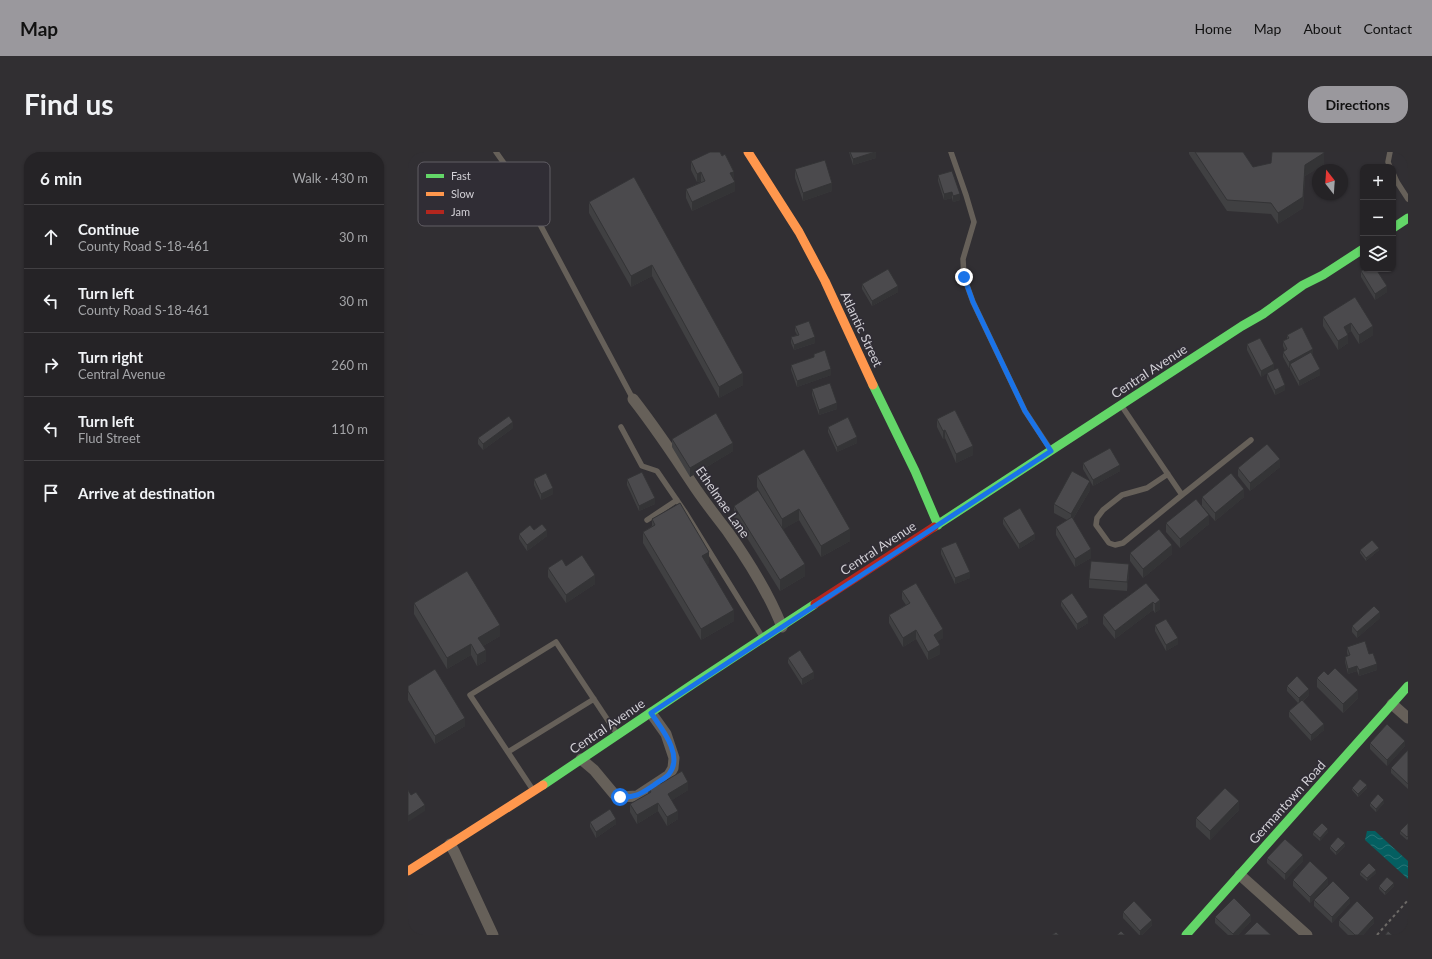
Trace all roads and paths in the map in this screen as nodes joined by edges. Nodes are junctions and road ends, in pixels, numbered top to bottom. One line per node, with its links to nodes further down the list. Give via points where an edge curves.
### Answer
1 (496, 152): 5 (lane)
2 (748, 152): 22 (street, Atlantic Street, via 799,232 825,281)
3 (951, 152): 17 (lane, via 974,222 963,259 964,277 973,302 1025,411)
4 (1390, 152): 6 (lane)
5 (503, 162)
6 (1389, 164)
7 (1396, 180): 8 (lane)
8 (1408, 199)
9 (1408, 218): 11 (street)
10 (541, 226): 13 (lane)
11 (1396, 226)
12 (1360, 250): 14 (street, Central Avenue)
13 (633, 399): 23 (street, Ethelmae Lane, via 750,566 778,615)
14 (1121, 405): 17 (street, Central Avenue); 18 (lane)
15 (621, 427): 20 (lane, via 642,466 657,471)
16 (1251, 440): 19 (lane)
17 (1051, 451): 22 (street, Central Avenue)
18 (1168, 474): 19 (lane); 19 (lane, via 1147,488 1122,495 1103,510 1097,518 1096,525 1109,543 1115,546 1123,543)
19 (1182, 495)
20 (677, 500): 21 (lane); 24 (lane)
21 (647, 520)
22 (938, 525): 23 (street, Central Avenue)
23 (782, 627): 24 (street, Central Avenue)
24 (764, 638): 28 (street, Central Avenue)
25 (1408, 686): 27 (street, Germantown Road)
26 (594, 699): 30 (lane); 31 (lane); 31 (lane, via 556,642 470,695)
27 (1392, 704): 29 (street); 36 (street, Germantown Road)
28 (651, 713): 30 (street, Central Avenue); 32 (street, via 666,734 674,758 673,768 668,775 637,796 629,798 614,794)
29 (1408, 718)
30 (618, 734): 32 (street, Central Avenue)
31 (508, 752): 33 (lane)
32 (581, 758): 33 (street, Central Avenue)
33 (533, 791): 34 (street, Central Avenue)
34 (450, 844): 35 (street, Central Avenue); 38 (street)
35 (408, 871)
36 (1240, 875): 39 (street, Germantown Road); 40 (street)
37 (1408, 900): 41 (path)
38 (493, 935)
39 (1186, 935)
40 (1307, 935)
41 (1377, 935)

